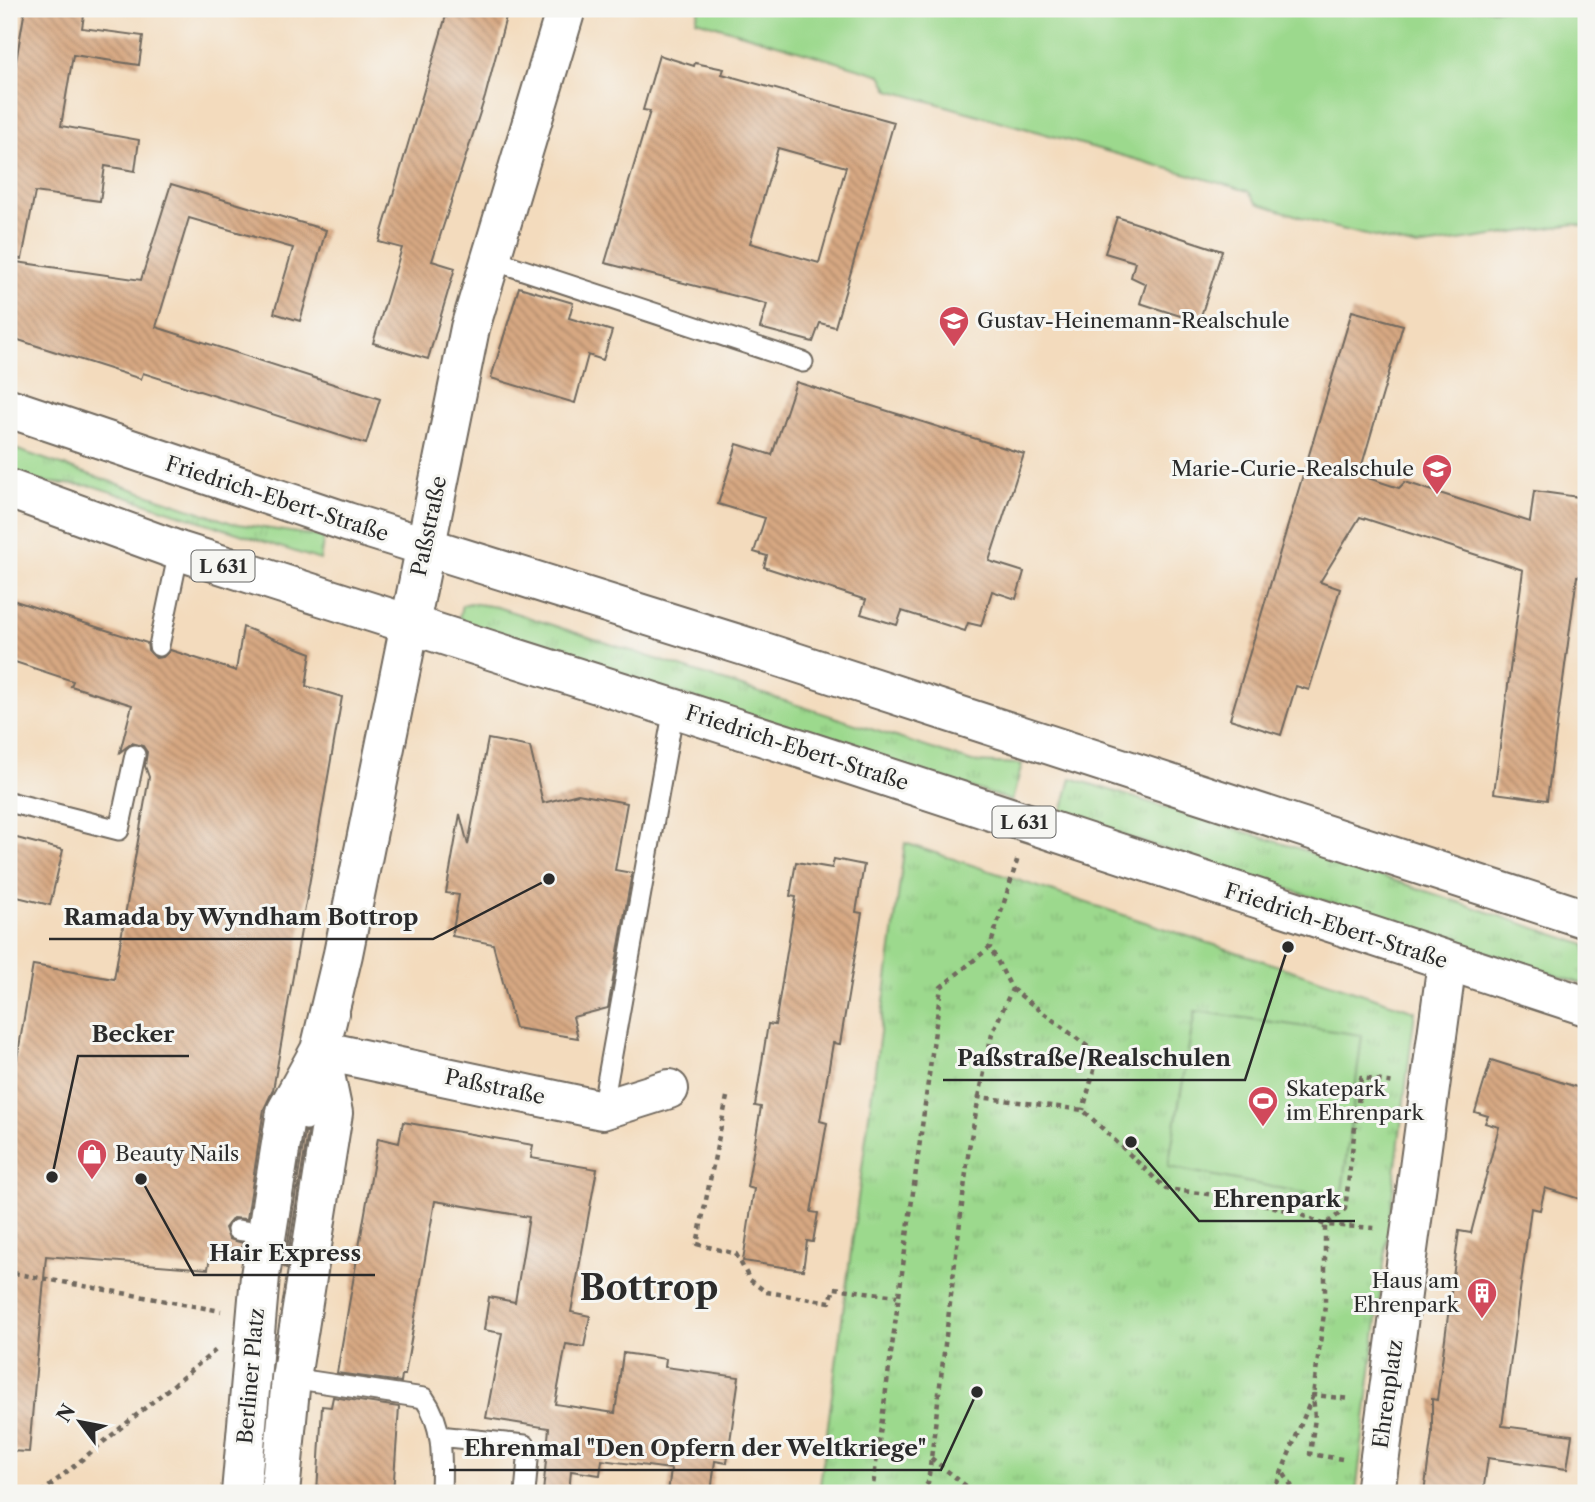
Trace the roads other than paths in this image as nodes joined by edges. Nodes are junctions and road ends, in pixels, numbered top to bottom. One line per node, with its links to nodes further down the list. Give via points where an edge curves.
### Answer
1 (566, 9): 2 (main road, Paßstraße)
2 (491, 258): 3 (lane); 6 (main road, Paßstraße, via 470,328)
3 (803, 362)
4 (9, 408): 6 (main road, Friedrich-Ebert-Straße)
5 (9, 489): 7 (main road, Friedrich-Ebert-Straße / L 631)
6 (424, 547): 8 (main road, Paßstraße); 13 (main road, Friedrich-Ebert-Straße, via 767,653)
7 (179, 551): 8 (main road, Friedrich-Ebert-Straße / L 631); 9 (lane)
8 (409, 626): 10 (main road, Friedrich-Ebert-Straße / L 631); 16 (main road, Paßstraße)
9 (159, 646)
10 (674, 708): 14 (main road, Friedrich-Ebert-Straße / L 631); 18 (lane)
11 (135, 755): 12 (lane, via 119,830)
12 (9, 802)
13 (1586, 919)
14 (1447, 962): 15 (main road, Friedrich-Ebert-Straße / L 631); 24 (main road, Ehrenplatz)
15 (1586, 1006)
16 (320, 1050): 18 (main road, Paßstraße); 19 (lane); 20 (main road, Paßstraße, via 332,1113); 21 (main road, Paßstraße, via 286,1112 251,1232)
17 (669, 1089): 18 (main road, Paßstraße)
18 (602, 1110)
19 (306, 1120)
20 (303, 1296): 21 (main road, Berliner Platz); 22 (main road, Berliner Platz)
21 (257, 1304): 25 (main road, Berliner Platz)
22 (291, 1378): 23 (lane, via 424,1398 435,1413); 26 (main road, Berliner Platz)
23 (439, 1436): 27 (lane); 28 (lane, via 525,1445)
24 (1377, 1479)
25 (241, 1493)
26 (280, 1493)
27 (441, 1493)
28 (525, 1493)

